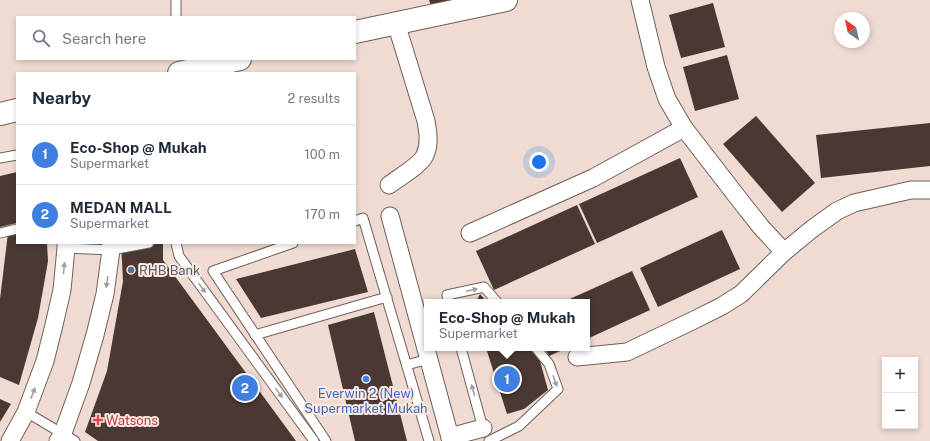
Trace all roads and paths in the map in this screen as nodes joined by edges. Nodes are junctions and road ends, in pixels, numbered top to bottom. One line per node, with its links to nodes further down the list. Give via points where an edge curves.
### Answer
1 (176, 0): 4 (lane)
2 (506, 0): 5 (street)
3 (640, 0): 11 (street, via 656,67 667,99)
4 (176, 16)
5 (396, 23): 6 (street); 14 (street, via 428,134 425,155 421,162)
6 (356, 32)
7 (233, 60): 8 (street)
8 (186, 67)
9 (16, 110): 10 (street)
10 (0, 114)
11 (684, 128): 20 (street, via 593,178); 26 (street, via 761,227)
12 (16, 155): 13 (lane)
13 (0, 158)
14 (389, 185)
15 (930, 190): 26 (street, via 911,190 848,206 831,215)
16 (390, 216): 31 (street)
17 (356, 221): 27 (lane, via 363,218)
18 (16, 229): 19 (lane)
19 (0, 233)
20 (470, 233)
21 (140, 244): 25 (lane)
22 (176, 244): 43 (lane, one-way to 43, via 179,256)
23 (290, 244): 30 (lane, via 213,271)
24 (66, 246): 25 (lane); 38 (street, one-way to 24, via 45,361 54,324 62,290)
25 (111, 247): 40 (street, one-way to 40, via 106,294)
26 (784, 252): 35 (street, via 741,294 722,306 627,352)
27 (387, 297): 30 (lane); 37 (lane)
28 (447, 299): 29 (lane, one-way to 29, via 446,295 484,287)
29 (494, 299)
30 (255, 334): 44 (lane)
31 (424, 344)
32 (426, 351): 36 (street)
33 (462, 351): 39 (lane, one-way to 33)
34 (538, 351): 39 (lane, one-way to 39, via 549,364 558,389 519,426)
35 (577, 357)
36 (428, 359): 37 (lane); 41 (street)
37 (407, 365): 45 (lane)
38 (26, 412): 40 (lane); 42 (street)
39 (486, 437): 41 (street)
40 (66, 438)
41 (450, 439)
42 (10, 441)
43 (314, 441)
44 (326, 441)
45 (429, 441)

